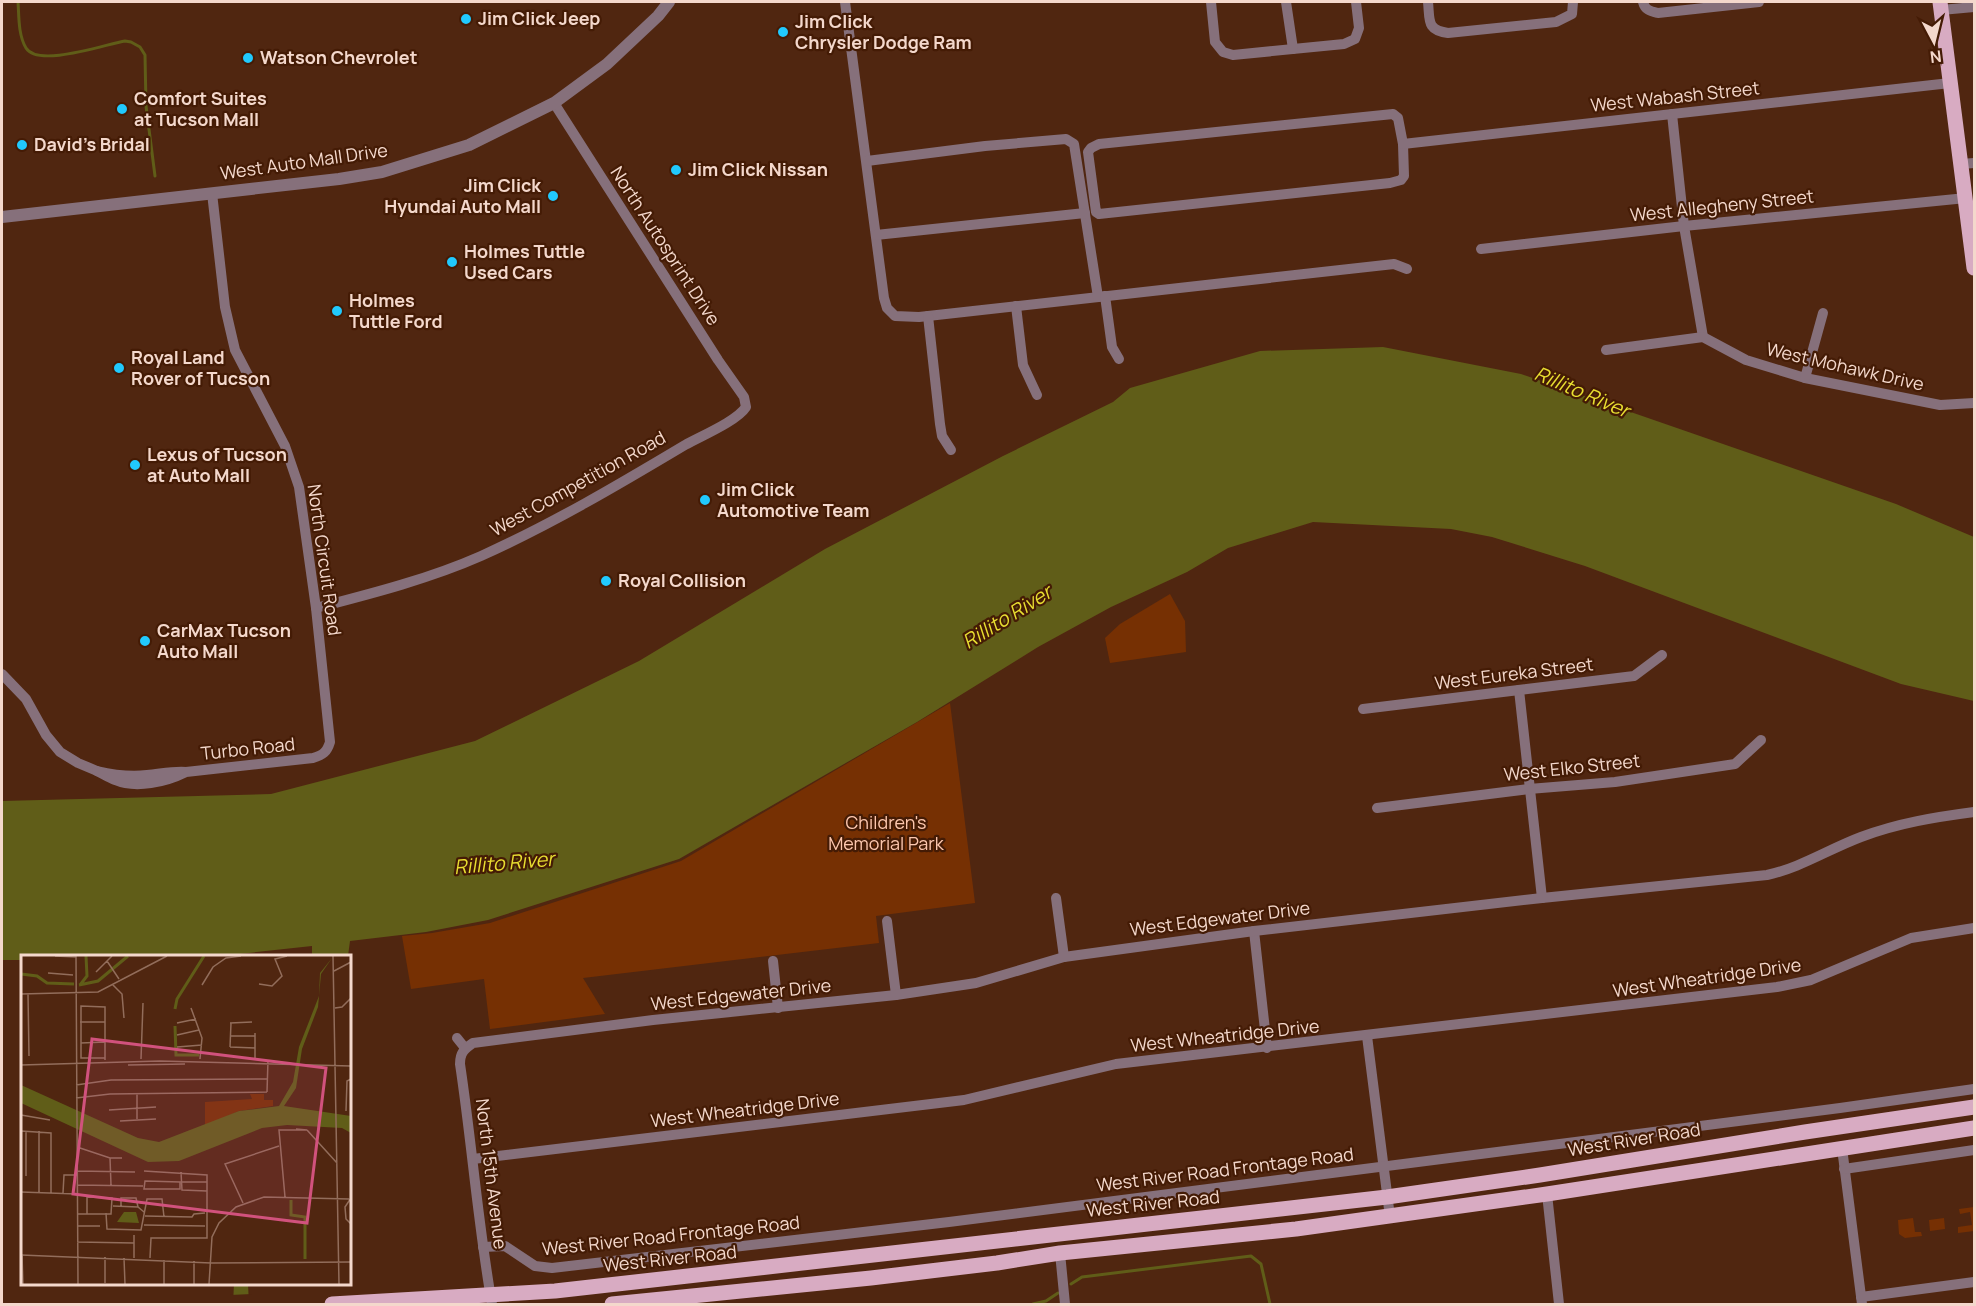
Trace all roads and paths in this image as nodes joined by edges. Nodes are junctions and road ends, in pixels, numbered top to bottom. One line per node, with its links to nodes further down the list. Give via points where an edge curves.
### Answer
1 (669, 2): 15 (street, West Auto Mall Drive, via 607,64)
2 (845, 2): 18 (street)
3 (1211, 2): 13 (street, via 1215,42 1223,52 1233,55)
4 (1286, 2): 13 (street)
5 (1356, 2): 13 (street, via 1359,28 1355,39 1344,44)
6 (1428, 2): 7 (street, via 1431,25 1448,33 1557,22 1572,14)
7 (1573, 2)
8 (1643, 2): 10 (street, via 1649,11 1658,13)
9 (1759, 2): 10 (street)
10 (1716, 4)
11 (1941, 6): 12 (street); 14 (main road)
12 (1974, 7)
13 (1293, 49)
14 (1950, 83): 16 (street, West Wabash Street); 19 (main road)
15 (555, 103): 20 (street, West Auto Mall Drive, via 469,145 382,172); 39 (street, North Autosprint Drive, via 744,397)
16 (1672, 114): 17 (street, West Wabash Street); 24 (street)
17 (1403, 144): 17 (street, via 1404,176 1390,183 1099,214 1088,152 1099,144 1393,114 1398,118)
18 (867, 161): 22 (street, via 1066,139 1074,144); 25 (street)
19 (1968, 164): 21 (main road)
20 (212, 193): 23 (street, West Auto Mall Drive); 41 (street, North Circuit Road, via 225,307 233,339 285,447 299,487)
21 (1966, 198): 24 (street, West Allegheny Street); 27 (main road)
22 (1085, 213): 25 (street); 29 (street)
23 (2, 217)
24 (1684, 226): 26 (street, West Allegheny Street); 33 (street)
25 (876, 235): 32 (street, via 884,298 890,312 895,316)
26 (1481, 249)
27 (1974, 268)
28 (1407, 269): 29 (street, via 1394,264)
29 (1101, 296): 30 (street); 35 (street)
30 (1016, 306): 32 (street); 37 (street, via 1023,365)
31 (1823, 313): 36 (street)
32 (928, 316): 40 (street, via 942,436)
33 (1703, 337): 34 (street); 36 (street, West Mohawk Drive, via 1746,360)
34 (1606, 350)
35 (1119, 359)
36 (1805, 378): 38 (street, West Mohawk Drive, via 1940,405)
37 (1036, 395)
38 (1974, 403)
39 (746, 407): 41 (street, West Competition Road, via 736,417 582,506 479,556 387,589)
40 (951, 450)
41 (316, 608): 47 (street, North Circuit Road, via 330,742 327,751)
42 (1662, 655): 44 (street, West Eureka Street, via 1634,676)
43 (2, 674): 47 (street, Turbo Road, via 26,699 60,752 97,771 145,776)
44 (1519, 690): 45 (street, West Eureka Street); 48 (street)
45 (1363, 709)
46 (1761, 740): 48 (street, West Elko Street, via 1735,764 1615,782)
47 (314, 758)
48 (1529, 789): 49 (street, West Elko Street); 52 (street)
49 (1377, 808)
50 (1974, 812): 52 (street, West Edgewater Drive, via 1890,827 1773,874)
51 (1056, 897): 56 (street)
52 (1542, 898): 55 (street, West Edgewater Drive)
53 (887, 921): 58 (street)
54 (1974, 928): 60 (street, West Wheatridge Drive, via 1911,938 1811,980 1777,987)
55 (1254, 931): 56 (street, West Edgewater Drive); 63 (street)
56 (1064, 957): 58 (street, West Edgewater Drive, via 976,983)
57 (773, 961): 59 (street)
58 (896, 995): 59 (street, West Edgewater Drive)
59 (778, 1008): 62 (street, West Edgewater Drive, via 484,1040)
60 (1367, 1036): 63 (street, West Wheatridge Drive); 70 (street)
61 (457, 1038): 62 (street)
62 (465, 1048): 69 (street, North 15th Avenue, via 460,1064)
63 (1267, 1048): 69 (street, West Wheatridge Drive, via 1116,1064 964,1100)
64 (1974, 1089): 70 (street, West River Road Frontage Road)
65 (1974, 1107): 73 (main road, West River Road)
66 (1974, 1128): 67 (main road)
67 (1842, 1148): 71 (street); 72 (main road)
68 (1974, 1150): 71 (street)
69 (473, 1159): 75 (street, North 15th Avenue)
70 (1382, 1167): 73 (street); 75 (street, West River Road Frontage Road, via 552,1268 535,1266 505,1246)
71 (1844, 1169): 79 (street)
72 (1546, 1194): 74 (main road); 83 (street)
73 (1387, 1197): 74 (street); 78 (main road, West River Road)
74 (1390, 1216): 76 (main road)
75 (483, 1247): 78 (street, North 15th Avenue)
76 (1060, 1253): 81 (main road); 82 (street)
77 (1974, 1282): 79 (street)
78 (491, 1301): 80 (main road, West River Road)
79 (1861, 1301)
80 (332, 1305)
81 (612, 1305)
82 (1065, 1305)
83 (1559, 1305)

